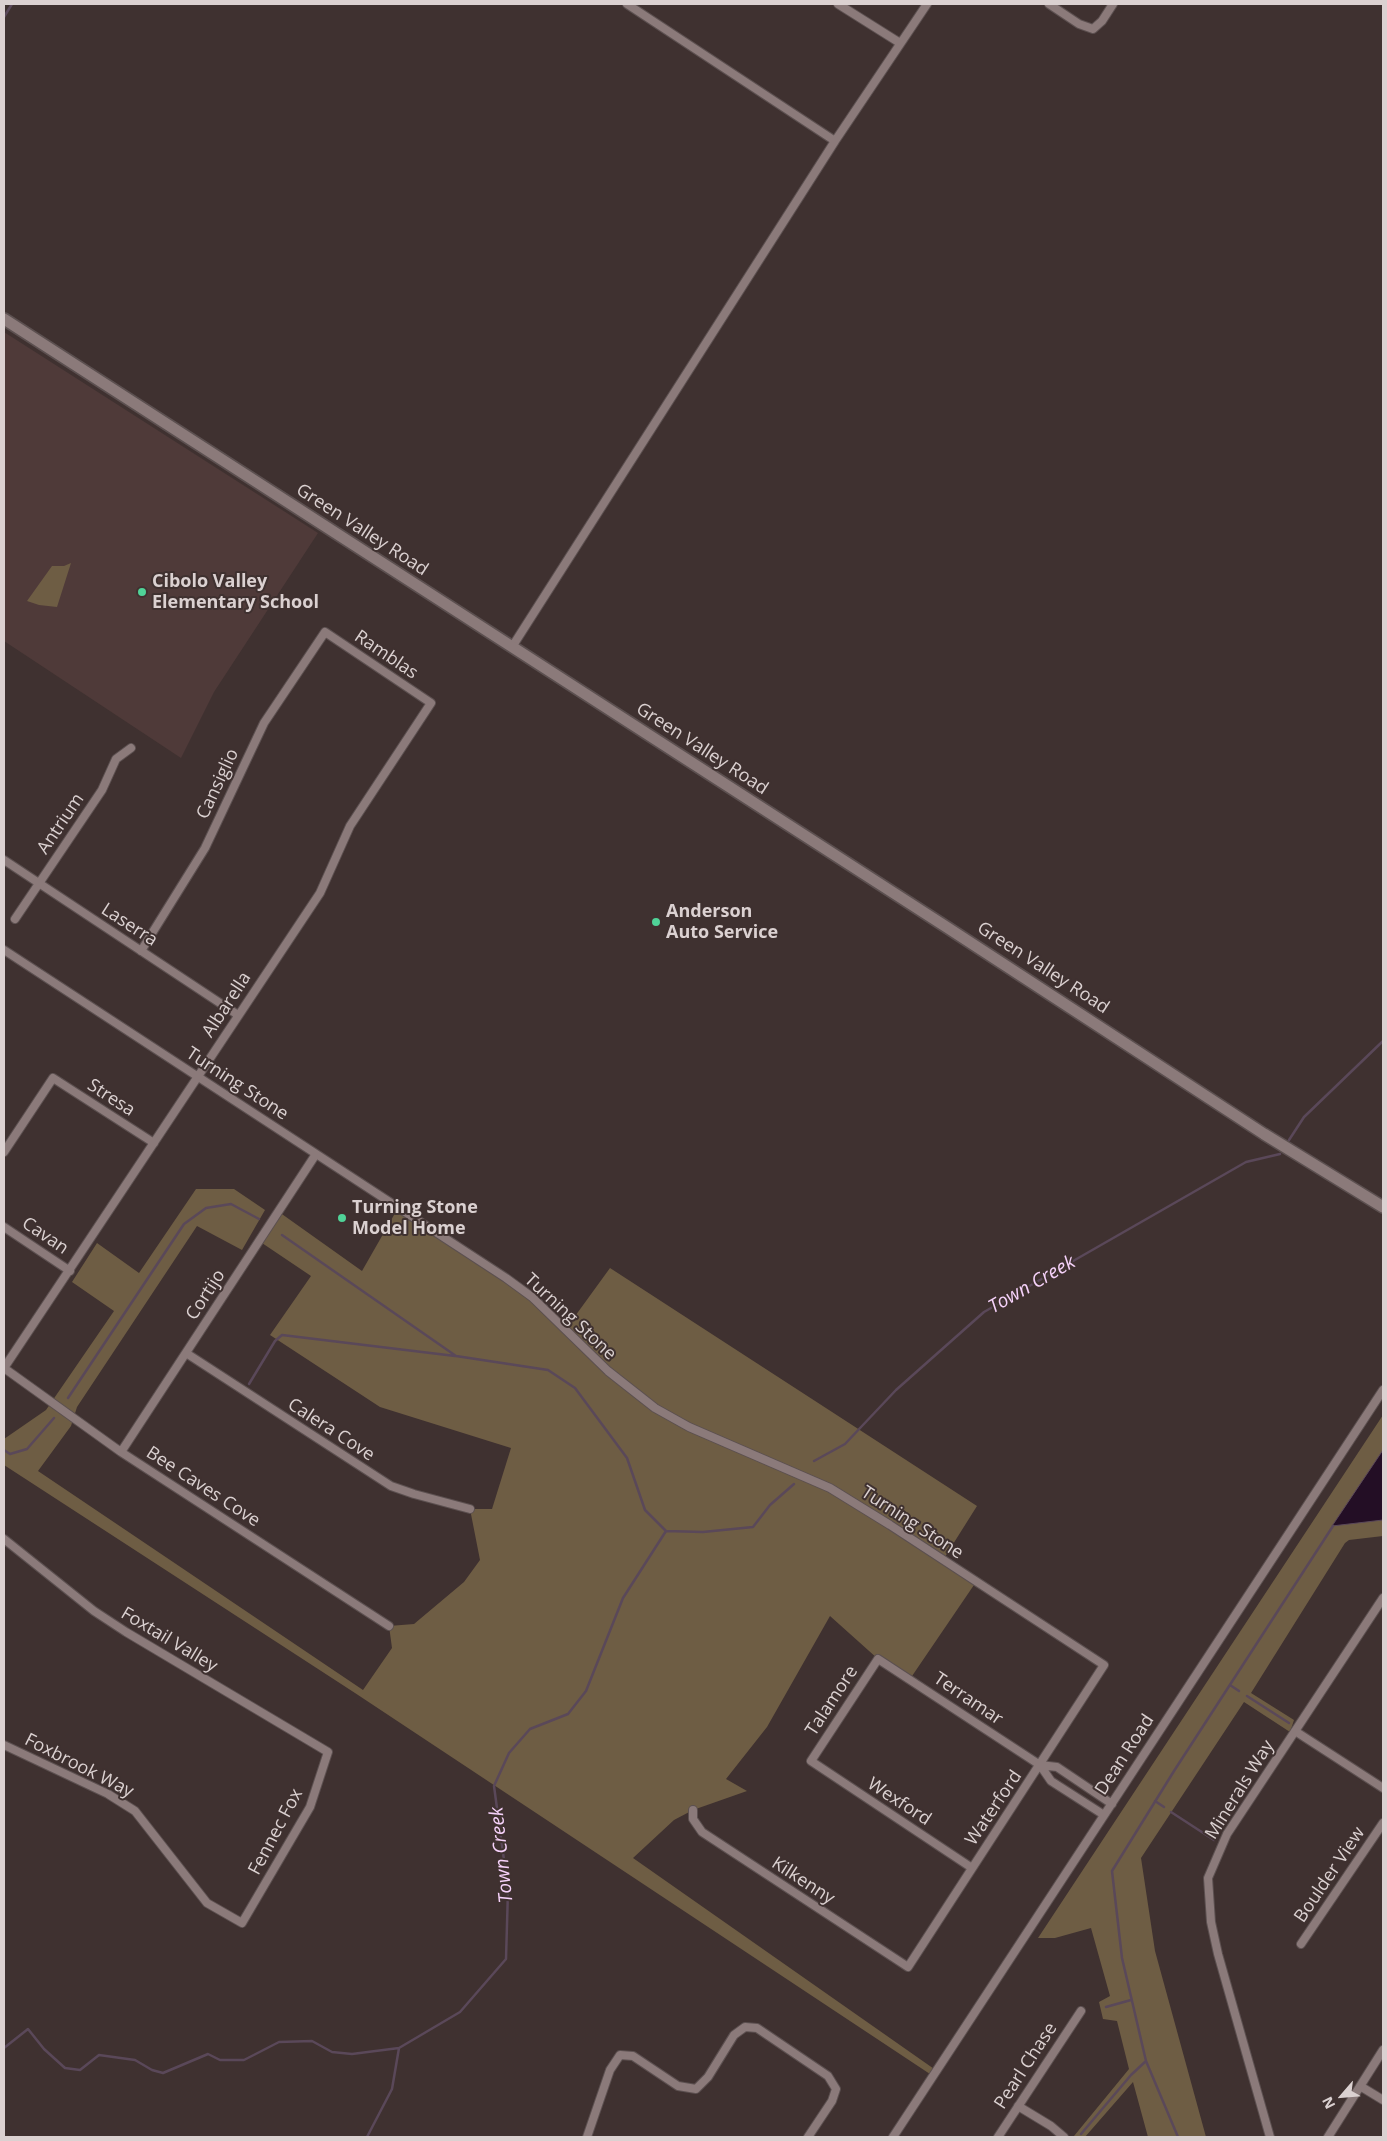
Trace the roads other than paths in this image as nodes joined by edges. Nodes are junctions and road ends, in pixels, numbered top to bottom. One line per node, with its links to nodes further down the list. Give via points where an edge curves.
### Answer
1 (628, 4): 7 (street)
2 (838, 4): 6 (street)
3 (927, 4): 6 (street)
4 (1049, 4): 5 (street, via 1079,24 1093,29)
5 (1113, 4)
6 (900, 43): 7 (street)
7 (835, 141): 10 (street)
8 (4, 319): 10 (street, Green Valley Road)
9 (325, 632): 11 (street, Ramblas); 17 (street, Cansiglio, via 264,723 205,848)
10 (512, 647): 23 (street, Green Valley Road, via 1264,1134)
11 (431, 703): 18 (street, Albarella, via 350,826 320,893)
12 (131, 748): 14 (street, Antrium, via 116,759 102,790)
13 (4, 860): 14 (street, Laserra)
14 (39, 883): 15 (street, Antrium); 17 (street, Laserra)
15 (15, 919)
16 (4, 950): 19 (street, Turning Stone)
17 (141, 951): 18 (street, Laserra)
18 (238, 1015): 19 (street, Albarella)
19 (198, 1076): 20 (street, Albarella); 22 (street, Turning Stone)
20 (154, 1143): 21 (street, Stresa, via 52,1078); 25 (street, Albarella)
21 (4, 1152)
22 (316, 1154): 26 (street, Cortijo); 35 (street, Turning Stone, via 532,1297 608,1371 656,1408 689,1427 830,1488)
23 (1383, 1207)
24 (4, 1227): 25 (street, Cavan)
25 (70, 1271): 27 (street, Albarella)
26 (186, 1353): 29 (street, Cortijo); 30 (street, Calera Cove, via 391,1486)
27 (4, 1368): 29 (street, Bee Caves Cove)
28 (1383, 1390): 42 (street, Dean Road)
29 (121, 1452): 33 (street, Bee Caves Cove)
30 (470, 1509)
31 (4, 1539): 38 (street, Foxtail Valley, via 94,1611)
32 (1383, 1598): 36 (street, Minerals Way)
33 (389, 1626)
34 (878, 1659): 39 (street, Talamore); 40 (street, Terramar)
35 (1104, 1665): 40 (street, Waterford)
36 (1295, 1731): 41 (street); 60 (street, Minerals Way, via 1227,1834 1208,1878 1211,1922 1218,1954)
37 (4, 1745): 47 (street, Foxbrook Way, via 108,1794 136,1811 208,1903)
38 (328, 1752): 47 (street, Fennec Fox, via 310,1807)
39 (811, 1761): 46 (street, Wexford)
40 (1040, 1765): 42 (street, Terramar, via 1057,1768); 44 (street, Terramar, via 1051,1781); 46 (street, Waterford)
41 (1383, 1788)
42 (1112, 1804): 44 (street, Dean Road)
43 (693, 1810): 49 (street, Kilkenny, via 693,1819 702,1832)
44 (1104, 1815): 57 (street, Dean Road)
45 (1383, 1823): 48 (street, Boulder View)
46 (972, 1868): 49 (street, Waterford)
47 (242, 1923)
48 (1301, 1944)
49 (908, 1968)
50 (1081, 2011): 54 (street, Pearl Chase)
51 (1383, 2050): 52 (street)
52 (1360, 2086): 53 (street); 61 (street)
53 (1383, 2100)
54 (1018, 2106): 58 (street, Pearl Chase); 59 (street)
55 (587, 2137): 56 (street, via 610,2070 620,2055 633,2056 678,2086 696,2089 708,2077 734,2035 745,2027 757,2028 820,2070 836,2089 832,2102)
56 (808, 2137)
57 (893, 2137)
58 (998, 2137)
59 (1064, 2137)
60 (1270, 2137)
61 (1328, 2137)

